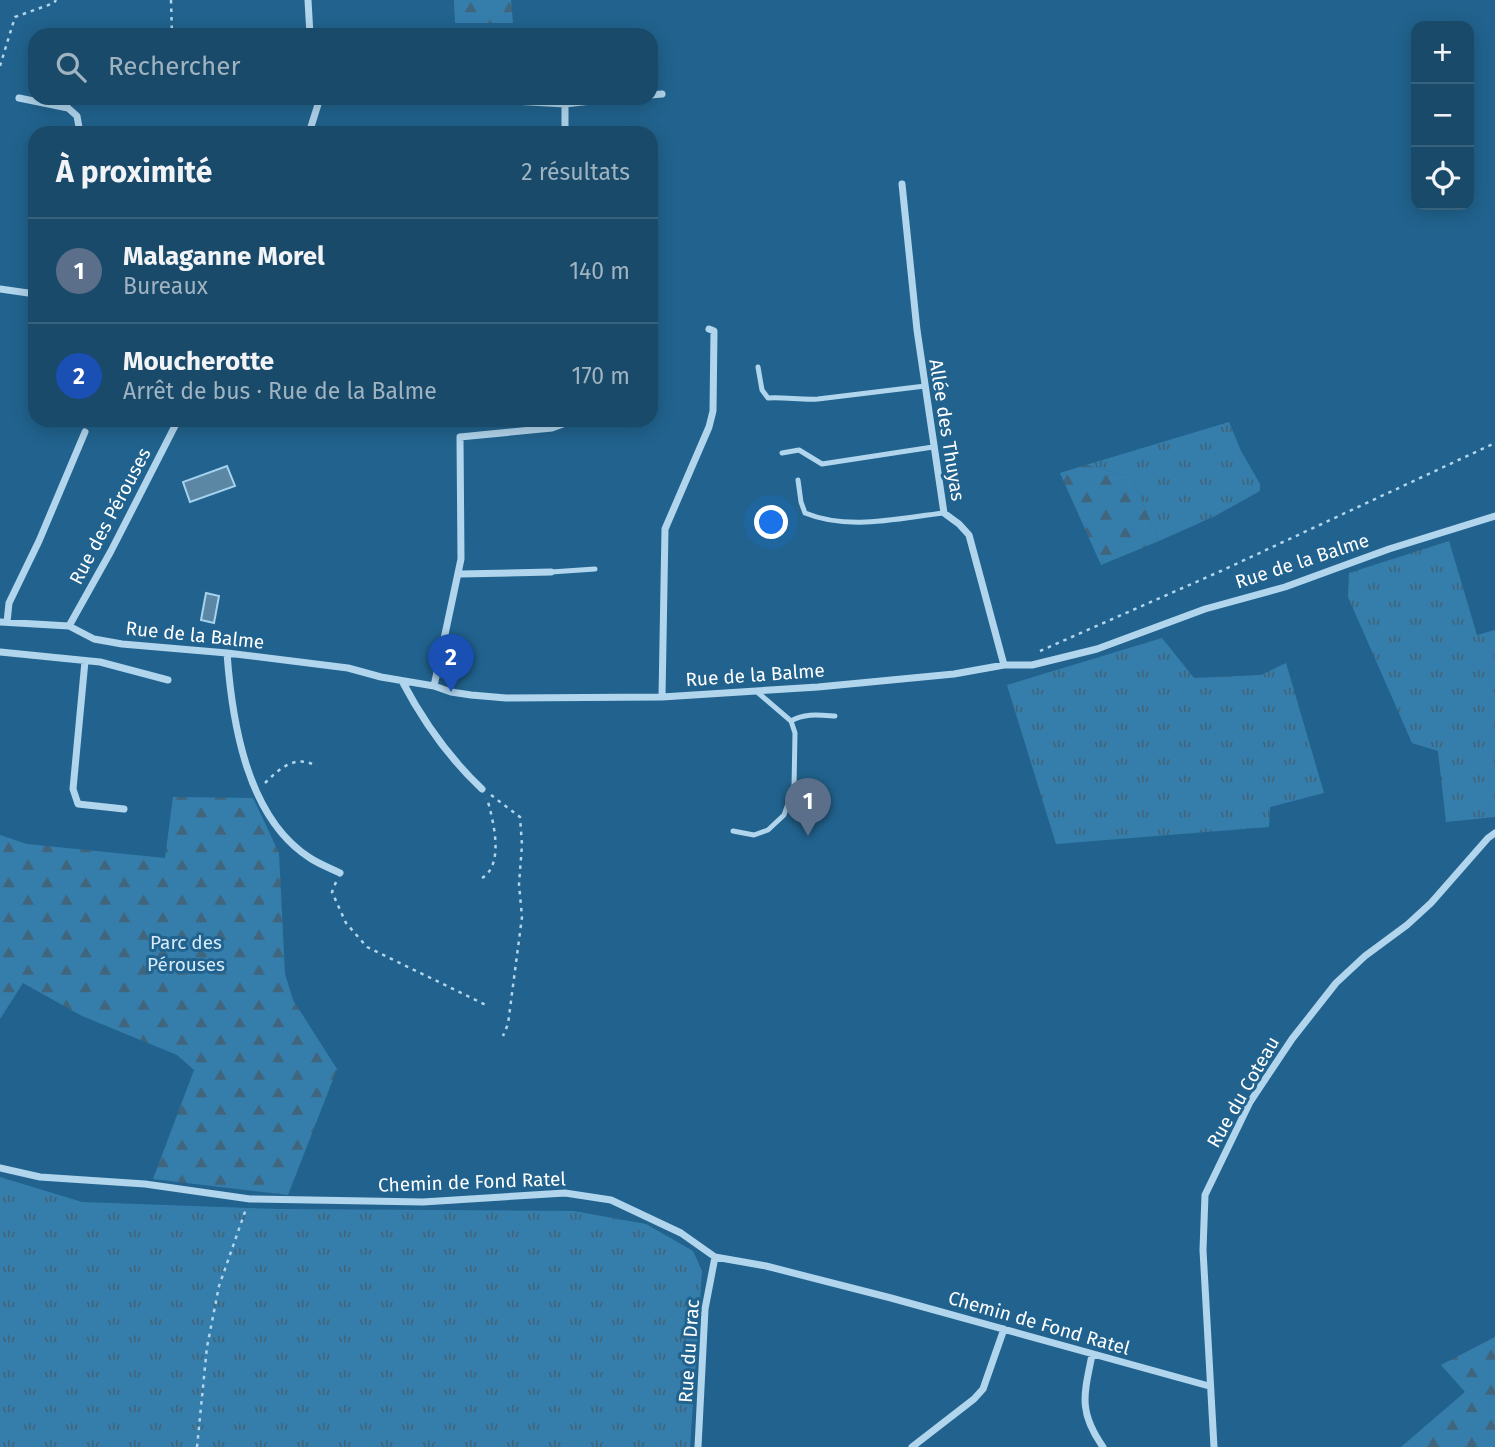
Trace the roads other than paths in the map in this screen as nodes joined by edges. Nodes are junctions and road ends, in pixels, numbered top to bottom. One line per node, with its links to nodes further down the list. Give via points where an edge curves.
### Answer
1 (308, 0): 2 (street)
2 (310, 28)
3 (658, 94): 4 (street)
4 (662, 94)
5 (19, 98): 6 (street)
6 (28, 100)
7 (53, 105): 10 (street, via 68,108 77,116)
8 (318, 105): 11 (street)
9 (565, 105): 12 (street)
10 (79, 126)
11 (311, 126)
12 (565, 126)
13 (902, 184): 18 (street, Allée des Thuyas)
14 (0, 289): 15 (street)
15 (28, 293)
16 (709, 329): 40 (street, via 714,331 713,411 665,529)
17 (758, 367): 18 (lane, via 761,390 768,398 818,398)
18 (925, 386): 22 (street, Allée des Thuyas)
19 (174, 427): 31 (street, Rue des Pérouses)
20 (555, 427): 29 (street, via 460,437)
21 (85, 432): 30 (street)
22 (933, 447): 23 (lane, via 822,464 799,450); 25 (street, Allée des Thuyas)
23 (782, 453)
24 (798, 480): 25 (lane, via 805,513 830,521 867,522)
25 (944, 513): 35 (street, Allée des Thuyas, via 969,535)
26 (1495, 516): 35 (street, Rue de la Balme, via 1205,609 1097,649 1032,665)
27 (595, 569): 28 (lane)
28 (551, 572): 29 (street)
29 (460, 574): 38 (street)
30 (3, 622): 31 (street, Rue de la Balme)
31 (69, 626): 33 (street, Rue de la Balme, via 94,639 122,645)
32 (0, 652): 34 (street)
33 (228, 653): 37 (street, Rue de la Balme, via 348,668); 47 (street, via 244,760 256,791 282,832 309,858)
34 (85, 661): 36 (street); 44 (street, via 73,789 78,804)
35 (1004, 665): 39 (street, Rue de la Balme, via 870,683)
36 (168, 680)
37 (402, 681): 38 (street, Rue de la Balme); 43 (street, via 417,710)
38 (434, 686): 40 (street, Rue de la Balme, via 506,698)
39 (756, 691): 40 (street, Rue de la Balme); 42 (lane)
40 (662, 697)
41 (835, 716): 42 (lane, via 800,716)
42 (791, 721): 45 (lane, via 794,787 784,815 768,830 754,835)
43 (482, 789)
44 (124, 809)
45 (733, 831)
46 (1495, 833): 52 (street, Rue du Coteau, via 1431,903 1336,983 1270,1069 1230,1140 1205,1195 1202,1217)
47 (340, 873)
48 (0, 1168): 49 (street, Chemin de Fond Ratel, via 40,1177 145,1184 250,1199 423,1202 565,1193 611,1200 681,1233)
49 (715, 1257): 50 (street, Chemin de Fond Ratel, via 766,1266); 53 (street, Rue du Drac, via 705,1309)
50 (1004, 1329): 51 (street, Chemin de Fond Ratel); 54 (street, via 983,1389)
51 (1092, 1355): 52 (street, Chemin de Fond Ratel); 55 (street, via 1084,1408)
52 (1209, 1386): 56 (street, Rue du Coteau)
53 (698, 1447)
54 (912, 1447)
55 (1103, 1447)
56 (1214, 1447)

